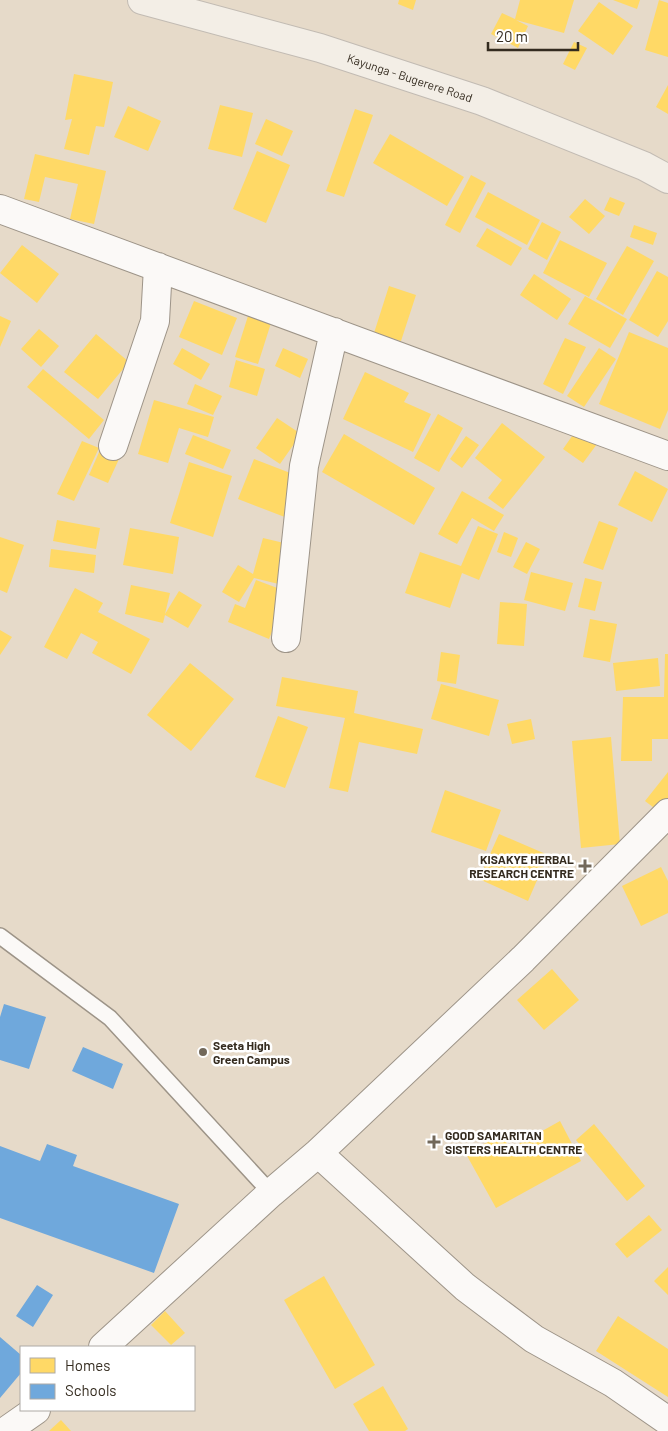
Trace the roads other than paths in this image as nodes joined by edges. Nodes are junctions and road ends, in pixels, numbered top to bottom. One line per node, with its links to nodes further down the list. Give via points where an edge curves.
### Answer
1 (142, 0): 2 (main road, Kayunga - Bugerere Road, via 320,48 482,101 644,166)
2 (668, 179)
3 (0, 209): 4 (street)
4 (158, 267): 5 (street); 6 (street, via 154,321)
5 (334, 332): 7 (street); 8 (street, via 304,466)
6 (113, 446)
7 (668, 456)
8 (286, 638)
9 (668, 813): 11 (street, via 523,959)
10 (0, 936): 12 (lane, via 110,1018)
11 (318, 1153): 12 (street); 15 (street, via 465,1287 534,1339 613,1383)
12 (271, 1193): 13 (street)
13 (105, 1346)
14 (35, 1411): 16 (street)
15 (668, 1421)
16 (6, 1431)

